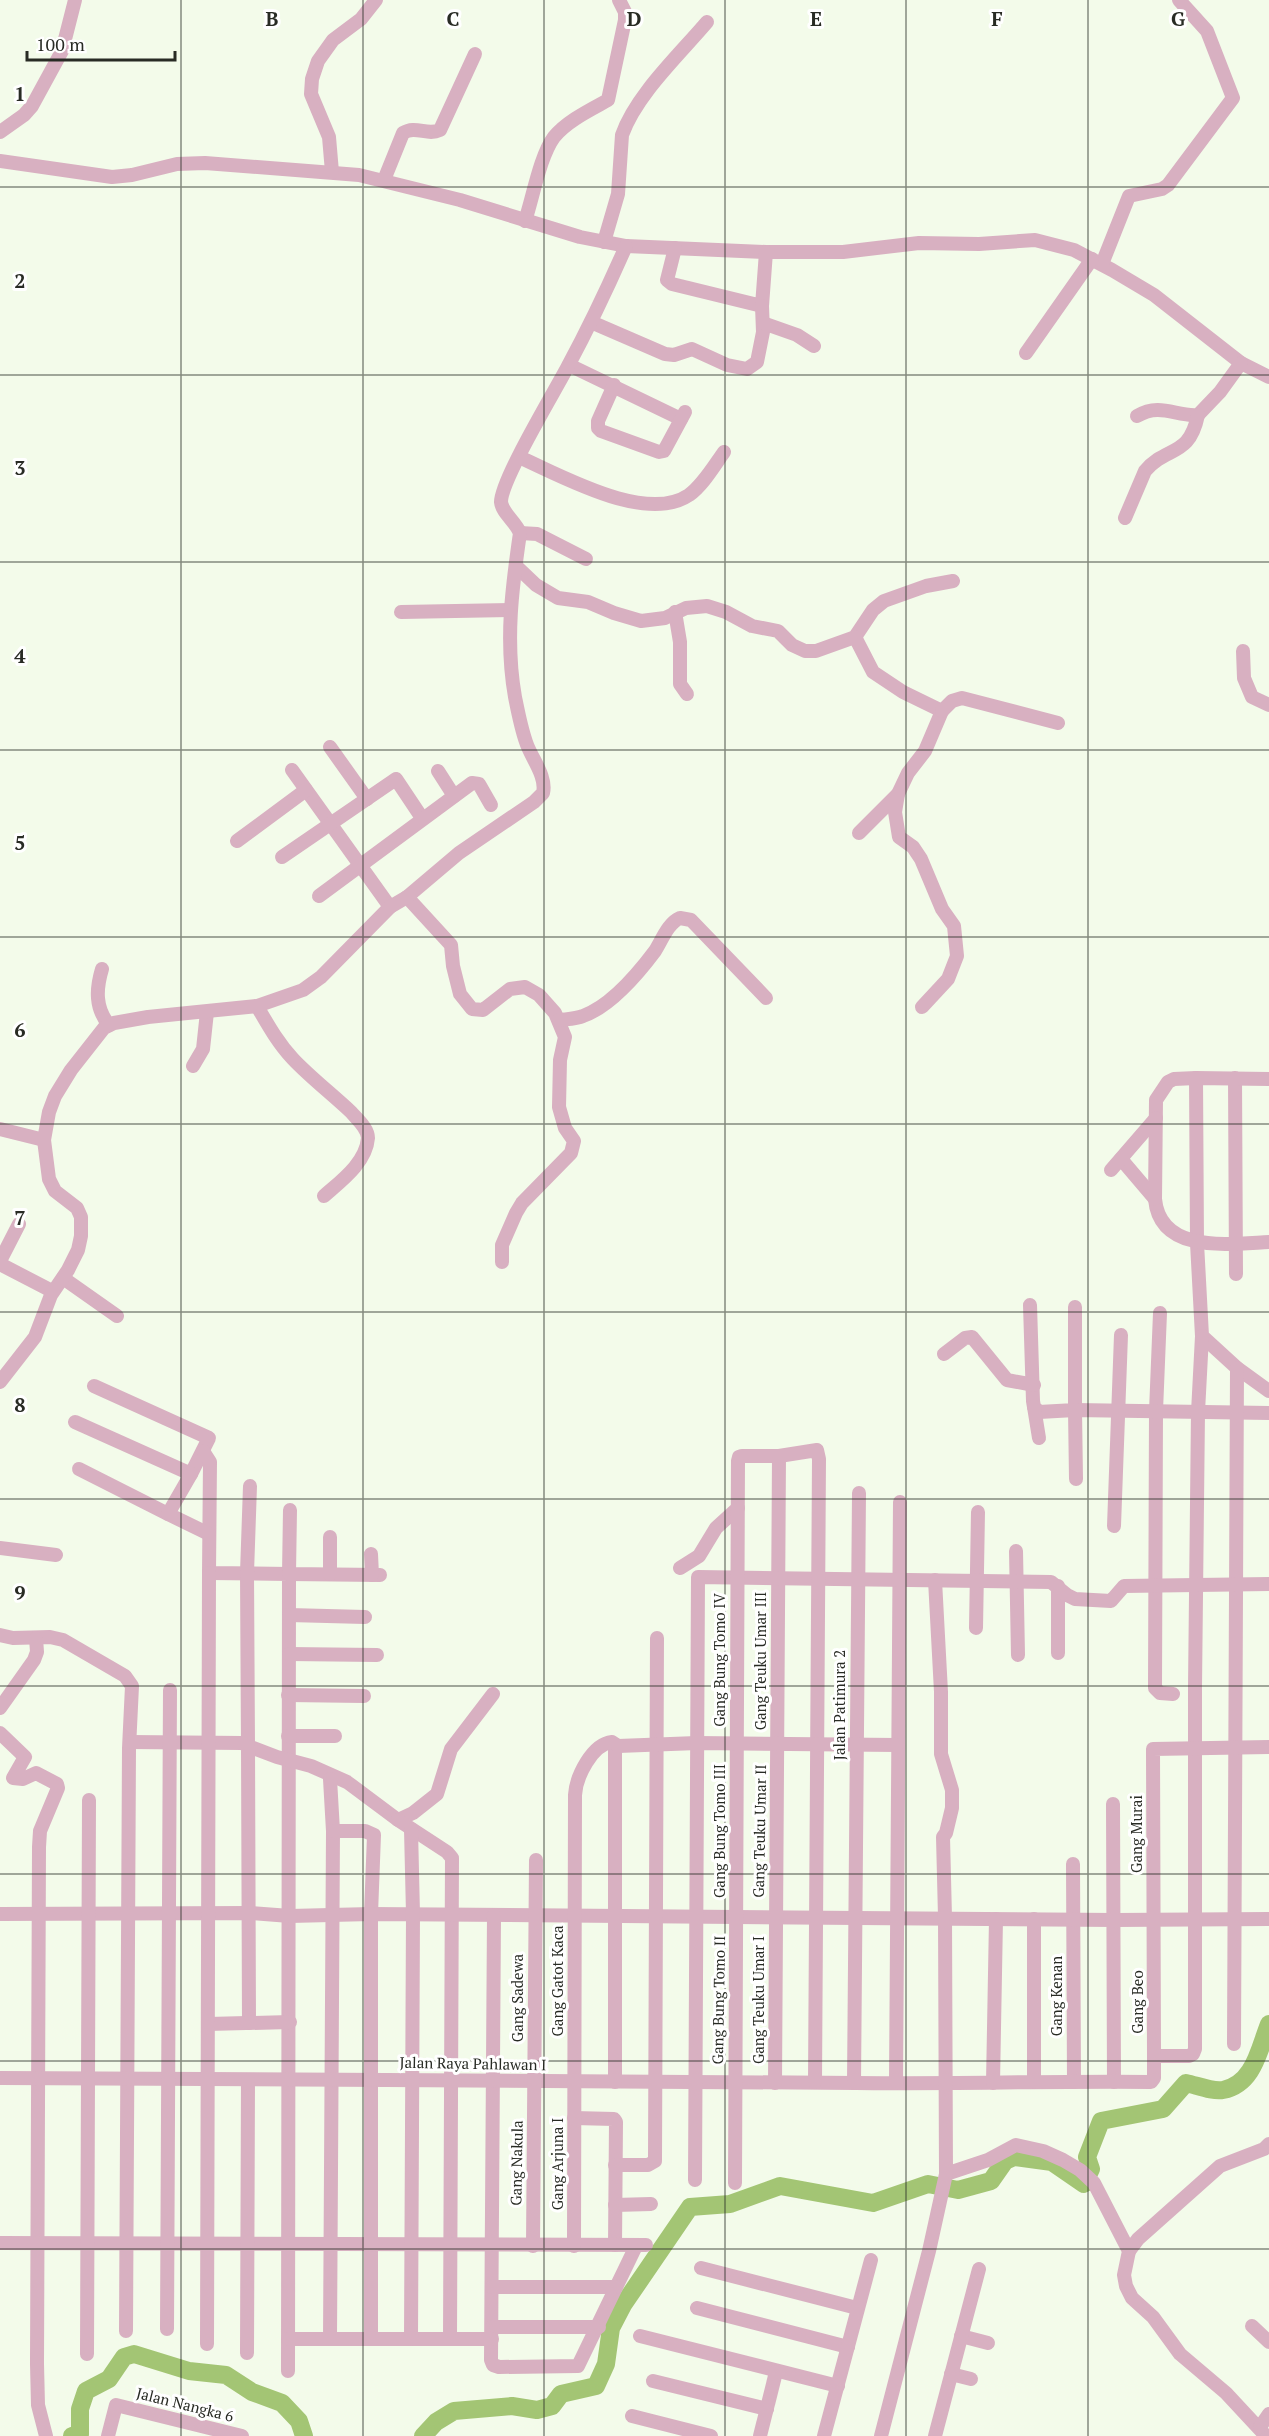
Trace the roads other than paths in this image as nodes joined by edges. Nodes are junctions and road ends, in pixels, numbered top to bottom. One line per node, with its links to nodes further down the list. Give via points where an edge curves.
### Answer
1 (75, 0): 7 (street, via 68,33 54,67 28,112)
2 (376, 0): 9 (street, via 361,19 333,40 318,61 312,79 311,94 329,137)
3 (619, 0): 11 (street, via 625,20 608,100 553,139)
4 (1179, 0): 16 (street, via 1207,31 1233,98 1168,185 1129,196)
5 (706, 22): 12 (street, via 645,96 626,126 618,194)
6 (475, 54): 10 (street, via 440,130 430,133 414,129 403,133)
7 (0, 132)
8 (0, 161): 9 (street, via 112,177 187,163)
9 (332, 172): 10 (street)
10 (384, 180): 11 (street)
11 (525, 221): 12 (street)
12 (606, 233): 13 (street)
13 (626, 246): 14 (street); 18 (street)
14 (675, 248): 15 (street); 17 (street, via 666,275 672,284)
15 (766, 252): 16 (street, via 843,252 910,244 1035,240 1074,250); 17 (street)
16 (1097, 261): 21 (street); 23 (street, via 1154,295)
17 (762, 306): 19 (street)
18 (591, 322): 19 (street, via 665,354 692,349 727,365 747,369 757,362 761,352); 22 (street)
19 (763, 323): 20 (street, via 797,335)
20 (814, 346)
21 (1026, 353)
22 (569, 364): 25 (street); 29 (street)
23 (1239, 367): 24 (street); 26 (street)
24 (1269, 377)
25 (615, 385): 25 (street, via 683,415 664,451 659,453 598,428)
26 (1198, 415): 27 (street, via 1169,410); 30 (street, via 1195,429 1184,446 1144,471)
27 (1137, 416)
28 (724, 452): 29 (street, via 691,494 662,505 620,500)
29 (519, 457): 31 (street, via 501,501)
30 (1125, 518)
31 (520, 532): 32 (street, via 537,534); 33 (street)
32 (586, 559)
33 (516, 566): 35 (street); 37 (street, via 558,598 588,602 641,621 665,618)
34 (953, 581): 38 (street, via 884,601)
35 (510, 610): 36 (street); 59 (street, via 515,697 543,793 454,857)
36 (401, 612)
37 (675, 612): 38 (street, via 696,605 718,609 752,626 778,631 805,651); 40 (street, via 680,684)
38 (855, 637): 42 (street, via 873,672)
39 (1243, 651): 41 (street, via 1244,678 1252,697)
40 (687, 694)
41 (1269, 705)
42 (942, 711): 43 (street, via 962,698); 48 (street, via 926,751)
43 (1058, 723)
44 (330, 747): 50 (street)
45 (292, 770): 47 (street)
46 (438, 771): 49 (street)
47 (306, 790): 53 (street); 55 (street)
48 (897, 794): 54 (street); 64 (street, via 899,837 921,859 942,909 954,926 957,956 948,979)
49 (454, 796): 51 (street, via 477,782); 52 (street)
50 (367, 799): 52 (street, via 398,779); 53 (street)
51 (491, 805)
52 (422, 818): 57 (street)
53 (330, 825): 56 (street); 57 (street)
54 (859, 832)
55 (237, 841)
56 (282, 857)
57 (359, 866): 58 (street); 60 (street)
58 (319, 896)
59 (407, 897): 60 (street); 66 (street, via 451,945 460,994 472,1009 483,1010 510,989 525,987 539,995)
60 (390, 907): 63 (street, via 303,990)
61 (102, 969): 67 (street, via 98,1005)
62 (766, 998): 66 (street, via 691,920 680,918 631,980 600,1007 581,1017)
63 (257, 1006): 65 (street); 77 (street, via 292,1059 367,1130 365,1148 355,1166)
64 (922, 1007)
65 (207, 1012): 67 (street); 68 (street, via 202,1049)
66 (559, 1020): 84 (street, via 566,1037 560,1060 559,1107 574,1145 556,1170 522,1203 502,1245)
67 (109, 1025): 74 (street, via 71,1070 55,1096)
68 (194, 1066)
69 (1196, 1078): 70 (street); 72 (street, via 1168,1082 1156,1100); 81 (street)
70 (1235, 1078): 71 (street); 82 (street)
71 (1269, 1079)
72 (1155, 1118): 75 (street); 78 (street)
73 (0, 1129): 74 (street)
74 (44, 1140): 87 (street, via 49,1179 60,1196 77,1208 82,1224 78,1250)
75 (1121, 1159): 76 (street); 78 (street)
76 (1111, 1170)
77 (324, 1196)
78 (1155, 1198): 81 (street, via 1161,1221)
79 (19, 1224): 83 (street)
80 (1269, 1242): 82 (street)
81 (1197, 1243): 82 (street); 94 (street)
82 (1237, 1244): 86 (street)
83 (4, 1245): 85 (street)
84 (502, 1262)
85 (0, 1263): 88 (street)
86 (1236, 1274)
87 (63, 1278): 88 (street); 92 (street)
88 (52, 1292): 97 (street, via 35,1337)
89 (1030, 1305): 98 (street)
90 (1076, 1307): 102 (street)
91 (1160, 1313): 104 (street)
92 (117, 1316)
93 (1121, 1335): 103 (street)
94 (1202, 1336): 96 (street); 105 (street)
95 (944, 1354): 98 (street, via 972,1336 1007,1380)
96 (1237, 1368): 100 (street); 106 (street)
97 (0, 1382)
98 (1034, 1385): 101 (street)
99 (94, 1386): 110 (street, via 209,1438)
100 (1269, 1391)
101 (1035, 1407): 102 (street, via 1039,1412); 109 (street)
102 (1075, 1410): 103 (street); 114 (street)
103 (1118, 1410): 104 (street); 122 (street)
104 (1156, 1411): 105 (street); 144 (street)
105 (1198, 1412): 106 (street); 145 (street)
106 (1237, 1413): 107 (street); 142 (street)
107 (1269, 1413)
108 (75, 1422): 113 (street)
109 (1039, 1438)
110 (203, 1451): 113 (street); 123 (street, via 210,1462)
111 (779, 1456): 118 (street, Gang Bung Tomo IV, via 739,1456); 135 (street, Gang Teuku Umar III); 136 (street, via 817,1450)
112 (79, 1469): 121 (street)
113 (191, 1474): 121 (street)
114 (1076, 1479)
115 (250, 1486): 131 (street)
116 (858, 1493): 137 (street, Jalan Patimura 2)
117 (900, 1502): 138 (street)
118 (738, 1508): 129 (street, via 716,1528 699,1556); 134 (street, Gang Bung Tomo IV)
119 (290, 1510): 132 (street)
120 (978, 1512): 140 (street)
121 (168, 1514): 123 (street)
122 (1114, 1526)
123 (209, 1534): 130 (street)
124 (330, 1537): 133 (street)
125 (0, 1548): 128 (street)
126 (1016, 1551): 141 (street)
127 (371, 1554): 133 (street, via 376,1575)
128 (56, 1555)
129 (680, 1568)
130 (209, 1573): 131 (street); 168 (street)
131 (247, 1573): 132 (street); 176 (street)
132 (289, 1574): 133 (street); 147 (street)
133 (330, 1574)
134 (737, 1577): 135 (street); 169 (street, via 698,1577); 171 (street, Gang Bung Tomo IV)
135 (777, 1577): 136 (street); 172 (street, Gang Teuku Umar III)
136 (818, 1578): 137 (street); 173 (street)
137 (858, 1578): 138 (street); 174 (street, Jalan Patimura 2)
138 (898, 1579): 139 (street); 175 (street)
139 (935, 1580): 140 (street); 209 (street, via 941,1754 952,1790 952,1808 943,1838)
140 (976, 1581): 141 (street); 149 (street)
141 (1016, 1581): 146 (street, via 1051,1582); 156 (street)
142 (1237, 1584): 143 (street); 145 (street); 178 (street)
143 (1269, 1584)
144 (1154, 1585): 145 (street); 146 (street, via 1124,1586 1111,1601 1076,1599); 159 (street, via 1155,1688 1160,1693)
145 (1197, 1585): 180 (street)
146 (1058, 1586): 153 (street)
147 (289, 1615): 148 (street); 154 (street)
148 (365, 1617)
149 (976, 1628)
150 (0, 1635): 151 (street)
151 (36, 1638): 162 (street, via 34,1660); 166 (street, via 63,1640 125,1676 132,1686)
152 (657, 1638): 170 (street)
153 (1058, 1653)
154 (288, 1654): 155 (street); 160 (street)
155 (376, 1655)
156 (1018, 1655)
157 (170, 1690): 167 (street)
158 (493, 1694): 185 (street, via 451,1749 437,1794)
159 (1173, 1694)
160 (288, 1695): 161 (street); 164 (street)
161 (364, 1696)
162 (0, 1708)
163 (0, 1733): 190 (street, via 24,1754 13,1778 23,1779 36,1773 58,1786 40,1831)
164 (288, 1736): 165 (street); 181 (street)
165 (334, 1736)
166 (130, 1742): 167 (street); 191 (street)
167 (171, 1742): 168 (street); 196 (street)
168 (209, 1742): 176 (street); 192 (street)
169 (697, 1743): 170 (street); 171 (street); 207 (street)
170 (657, 1744): 177 (street); 205 (street)
171 (736, 1744): 172 (street); 208 (street, Gang Bung Tomo III)
172 (777, 1744): 173 (street); 210 (street, Gang Teuku Umar II)
173 (817, 1744): 174 (street); 211 (street)
174 (857, 1744): 175 (street); 212 (street, Jalan Patimura 2)
175 (897, 1745): 213 (street)
176 (248, 1746): 181 (street); 193 (street)
177 (618, 1746): 204 (street, Gang Gatot Kaca, via 612,1742 600,1746 575,1790); 206 (street)
178 (1235, 1747): 179 (street); 180 (street); 214 (street)
179 (1269, 1747)
180 (1196, 1748): 220 (street, Gang Murai, via 1153,1749); 221 (street)
181 (288, 1759): 185 (street, via 347,1782); 203 (street)
182 (330, 1779): 187 (street)
183 (89, 1800): 195 (street)
184 (1113, 1804): 219 (street)
185 (398, 1820): 186 (street)
186 (411, 1829): 199 (street); 200 (street, via 451,1855)
187 (333, 1831): 197 (street); 198 (street, via 365,1831 374,1835)
188 (536, 1860): 202 (street, Gang Sadewa)
189 (1073, 1864): 217 (street, Gang Kenan)
190 (39, 1913): 194 (street); 195 (street); 229 (street)
191 (128, 1913): 195 (street); 196 (street); 231 (street)
192 (209, 1913): 193 (street); 196 (street); 224 (street)
193 (250, 1913): 203 (street); 223 (street)
194 (0, 1914)
195 (89, 1914): 230 (street)
196 (169, 1914): 232 (street)
197 (332, 1914): 198 (street); 203 (street); 234 (street)
198 (371, 1914): 199 (street); 239 (street)
199 (413, 1914): 200 (street); 235 (street)
200 (452, 1914): 201 (street); 236 (street)
201 (494, 1915): 202 (street); 240 (street)
202 (535, 1915): 204 (street); 241 (street, Gang Sadewa)
203 (291, 1916): 222 (street)
204 (575, 1916): 206 (street); 242 (street, Gang Gatot Kaca)
205 (656, 1916): 206 (street); 207 (street); 245 (street)
206 (616, 1917): 244 (street)
207 (696, 1917): 208 (street); 243 (street)
208 (737, 1917): 210 (street); 246 (street, Gang Bung Tomo II)
209 (945, 1917): 213 (street); 215 (street); 254 (street)
210 (776, 1918): 211 (street); 251 (street, Gang Teuku Umar I)
211 (816, 1918): 212 (street); 247 (street)
212 (855, 1918): 213 (street); 252 (street, Jalan Patimura 2)
213 (897, 1918): 253 (street)
214 (1235, 1918): 218 (street); 221 (street); 225 (street)
215 (996, 1919): 216 (street); 255 (street)
216 (1034, 1919): 217 (street); 248 (street)
217 (1073, 1919): 219 (street); 227 (street, Gang Kenan)
218 (1269, 1919)
219 (1115, 1920): 220 (street); 249 (street)
220 (1154, 1920): 221 (street); 226 (street, Gang Beo)
221 (1194, 1920): 226 (street, via 1195,2049 1189,2056)
222 (290, 2022): 223 (street); 233 (street)
223 (249, 2023): 224 (street)
224 (208, 2024): 237 (street)
225 (1234, 2044)
226 (1154, 2056): 250 (street, Gang Beo)
227 (1074, 2077): 248 (street, Jalan Raya Pahlawan I); 249 (street, Jalan Raya Pahlawan I)
228 (0, 2078): 229 (street, Jalan Raya Pahlawan I)
229 (38, 2078): 230 (street, Jalan Raya Pahlawan I); 265 (street)
230 (87, 2078): 231 (street, Jalan Raya Pahlawan I); 269 (street)
231 (128, 2078): 232 (street, Jalan Raya Pahlawan I); 266 (street)
232 (169, 2078): 237 (street, Jalan Raya Pahlawan I); 267 (street)
233 (290, 2079): 234 (street, Jalan Raya Pahlawan I); 238 (street, Jalan Raya Pahlawan I); 272 (street)
234 (331, 2079): 239 (street, Jalan Raya Pahlawan I); 273 (street)
235 (411, 2079): 236 (street, Jalan Raya Pahlawan I); 239 (street, Jalan Raya Pahlawan I); 268 (street)
236 (451, 2079): 240 (street, Jalan Raya Pahlawan I); 275 (street)
237 (208, 2080): 238 (street, Jalan Raya Pahlawan I); 270 (street)
238 (248, 2080): 271 (street)
239 (371, 2080): 274 (street)
240 (493, 2081): 241 (street, Jalan Raya Pahlawan I); 276 (street)
241 (535, 2081): 242 (street, Jalan Raya Pahlawan I); 278 (street, Gang Nakula)
242 (574, 2081): 244 (street, Jalan Raya Pahlawan I); 256 (street, Gang Arjuna I)
243 (695, 2081): 245 (street, Jalan Raya Pahlawan I); 246 (street, Jalan Raya Pahlawan I); 260 (street)
244 (615, 2082): 245 (street, Jalan Raya Pahlawan I)
245 (654, 2082): 258 (street, via 656,2161)
246 (735, 2082): 251 (street, Jalan Raya Pahlawan I); 261 (street, Gang Bung Tomo II)
247 (815, 2082): 251 (street, Jalan Raya Pahlawan I); 252 (street, Jalan Raya Pahlawan I)
248 (1034, 2082): 255 (street, Jalan Raya Pahlawan I)
249 (1114, 2082): 250 (street, Jalan Raya Pahlawan I)
250 (1151, 2082)
251 (775, 2083)
252 (854, 2083): 253 (street, Jalan Raya Pahlawan I)
253 (896, 2083): 254 (street, Jalan Raya Pahlawan I)
254 (945, 2083): 255 (street, Jalan Raya Pahlawan I); 259 (street)
255 (993, 2083)
256 (574, 2118): 258 (street, via 614,2119); 279 (street, Gang Arjuna I)
257 (1269, 2144): 280 (street, via 1220,2166)
258 (615, 2165): 263 (street)
259 (946, 2177): 280 (street, via 1016,2145 1043,2151 1080,2170 1094,2183); 323 (street)
260 (694, 2180)
261 (735, 2183)
262 (651, 2204): 263 (street)
263 (615, 2205): 277 (street)
264 (0, 2243): 265 (street)
265 (36, 2244): 269 (street); 317 (street, via 39,2412)
266 (128, 2244): 267 (street); 269 (street); 291 (street)
267 (166, 2244): 270 (street); 290 (street)
268 (410, 2244): 274 (street); 275 (street); 299 (street)
269 (86, 2245): 305 (street)
270 (207, 2245): 271 (street); 301 (street)
271 (247, 2245): 272 (street); 304 (street)
272 (289, 2245): 273 (street); 298 (street)
273 (330, 2245): 274 (street); 295 (street)
274 (371, 2245): 296 (street)
275 (451, 2245): 276 (street); 297 (street)
276 (492, 2245): 278 (street); 284 (street)
277 (615, 2245): 279 (street); 285 (street, via 641,2245)
278 (533, 2246): 279 (street)
279 (574, 2246)
280 (1129, 2251): 316 (street, via 1124,2275 1132,2298 1153,2317 1180,2354 1226,2393)
281 (871, 2260): 287 (street)
282 (701, 2268): 287 (street)
283 (980, 2269): 294 (street)
284 (492, 2287): 285 (street); 292 (street)
285 (616, 2287): 289 (street)
286 (697, 2308): 303 (street)
287 (857, 2308): 303 (street)
288 (1252, 2326): 300 (street)
289 (599, 2327): 292 (street); 292 (street, via 582,2362 575,2367 494,2365)
290 (166, 2329)
291 (126, 2331)
292 (492, 2333): 297 (street)
293 (640, 2336): 307 (street)
294 (961, 2336): 302 (street); 308 (street)
295 (330, 2338): 296 (street); 298 (street)
296 (371, 2338): 299 (street)
297 (450, 2338): 299 (street)
298 (288, 2339): 306 (street)
299 (411, 2339)
300 (1269, 2342)
301 (207, 2343)
302 (988, 2343)
303 (848, 2347): 311 (street)
304 (247, 2353)
305 (87, 2354)
306 (288, 2371)
307 (776, 2372): 311 (street); 312 (street)
308 (951, 2374): 309 (street); 324 (street)
309 (971, 2379)
310 (653, 2381): 312 (street)
311 (838, 2386): 322 (street)
312 (767, 2409): 321 (street)
313 (1269, 2414): 316 (street)
314 (632, 2416): 315 (street)
315 (660, 2430): 320 (street)
316 (1263, 2432)
317 (46, 2436)
318 (108, 2436): 319 (street, Jalan Nangka 6, via 116,2405)
319 (242, 2436)
320 (711, 2436)
321 (760, 2436)
322 (824, 2436)
323 (881, 2436)
324 (935, 2436)

